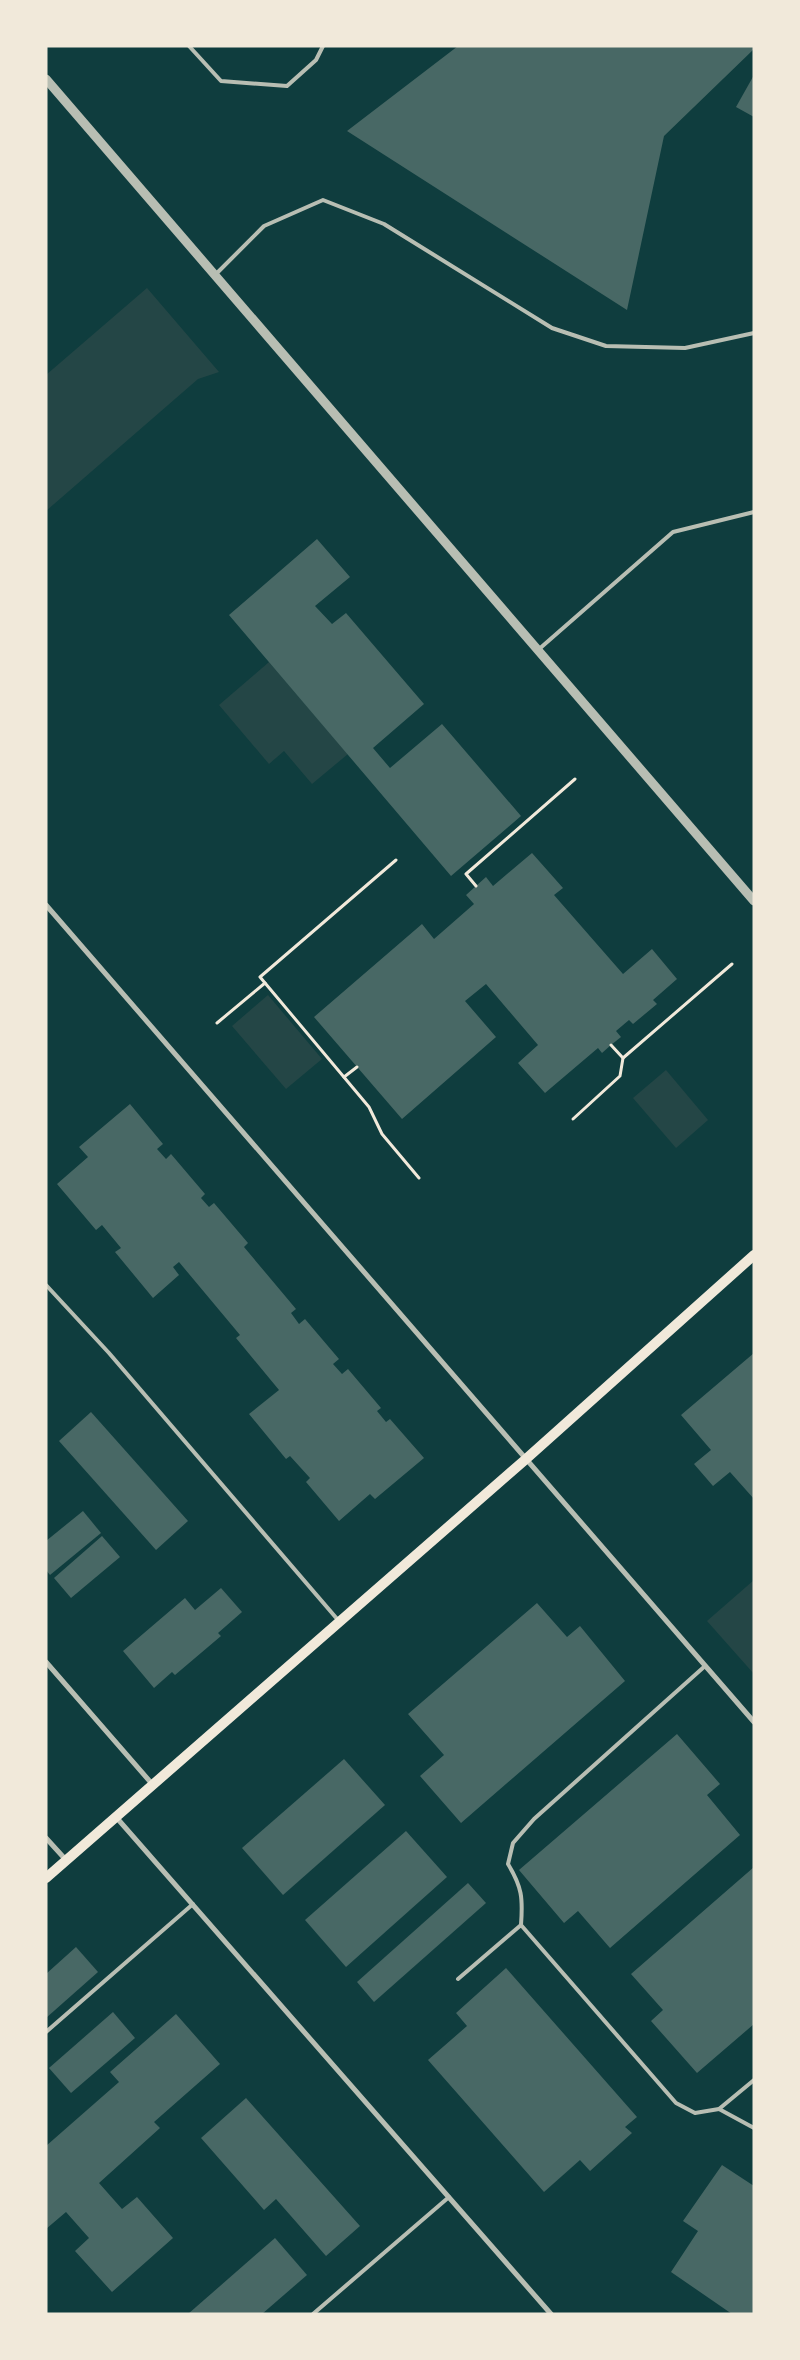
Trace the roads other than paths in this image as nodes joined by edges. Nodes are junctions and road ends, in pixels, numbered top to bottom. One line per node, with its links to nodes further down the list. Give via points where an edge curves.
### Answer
1 (189, 46): 2 (lane, via 221,81 287,86 316,60)
2 (323, 46)
3 (46, 79): 4 (street)
4 (216, 274): 5 (lane, via 264,226 323,200 384,224 552,328 606,346 685,348); 7 (street)
5 (754, 333)
6 (754, 512): 7 (lane, via 673,532)
7 (538, 650): 8 (street)
8 (754, 901)
9 (46, 905): 12 (street)
10 (754, 1255): 12 (main road)
11 (46, 1285): 13 (lane, via 109,1353)
12 (526, 1459): 13 (main road); 15 (street)
13 (339, 1622): 17 (main road)
14 (46, 1662): 17 (street)
15 (704, 1666): 16 (street); 23 (lane, via 534,1818 513,1842 508,1864 519,1882 523,1902)
16 (754, 1722)
17 (153, 1785): 18 (main road)
18 (116, 1817): 20 (main road); 22 (street)
19 (46, 1838): 20 (street)
20 (66, 1861): 21 (main road)
21 (46, 1878)
22 (193, 1904): 25 (lane); 29 (street)
23 (521, 1925): 24 (lane); 27 (lane, via 676,2103 694,2113)
24 (458, 1979)
25 (46, 2032)
26 (754, 2080): 27 (lane)
27 (719, 2109): 28 (lane)
28 (754, 2128)
29 (448, 2197): 30 (lane); 31 (street)
30 (313, 2314)
31 (551, 2314)

